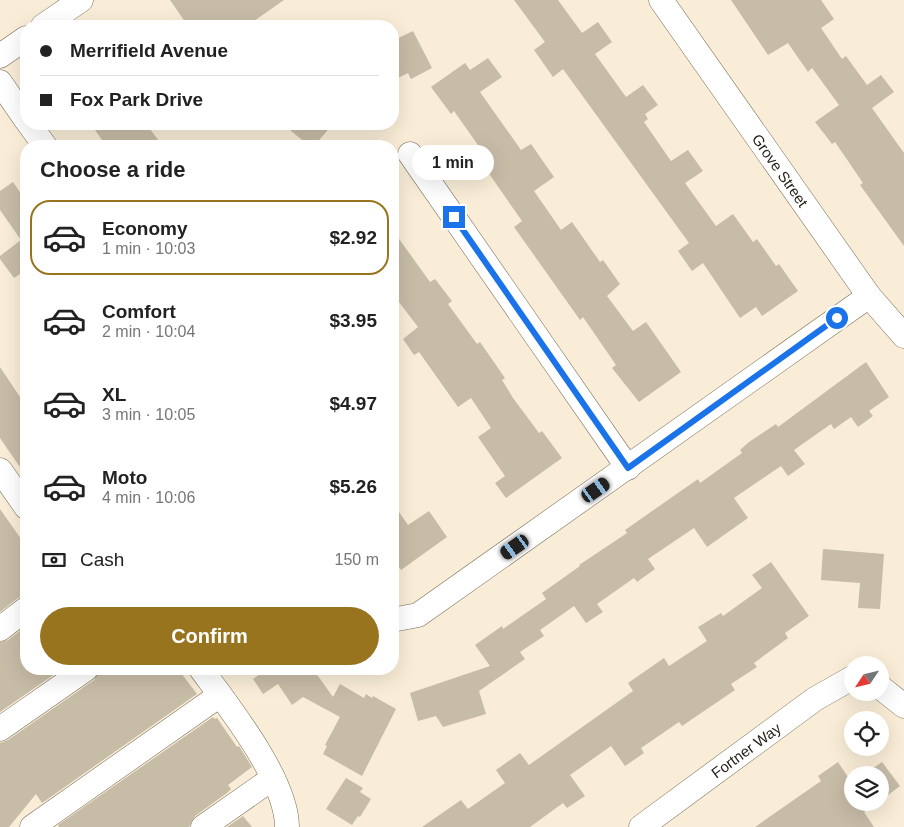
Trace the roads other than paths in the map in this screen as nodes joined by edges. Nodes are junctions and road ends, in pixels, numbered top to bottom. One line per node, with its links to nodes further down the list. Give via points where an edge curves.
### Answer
1 (81, 0): 3 (street)
2 (661, 0): 9 (street, Grove Street)
3 (52, 20)
4 (20, 42): 5 (street)
5 (0, 56)
6 (0, 82): 7 (street)
7 (20, 111)
8 (410, 154): 11 (street)
9 (869, 296): 10 (street, Grove Street); 11 (street)
10 (904, 336)
11 (628, 468): 15 (street, via 418,615)
12 (0, 470): 13 (street)
13 (20, 498)
14 (20, 614): 16 (street)
15 (399, 619)
16 (0, 629)
17 (77, 675): 23 (street)
18 (205, 675): 21 (street)
19 (844, 683): 28 (street, Fortner Way, via 815,699)
20 (889, 694): 22 (street)
21 (220, 695): 24 (street, via 255,743); 25 (street)
22 (904, 706)
23 (0, 729)
24 (273, 778): 26 (street); 27 (street)
25 (32, 827)
26 (203, 827)
27 (287, 827)
28 (641, 827)

